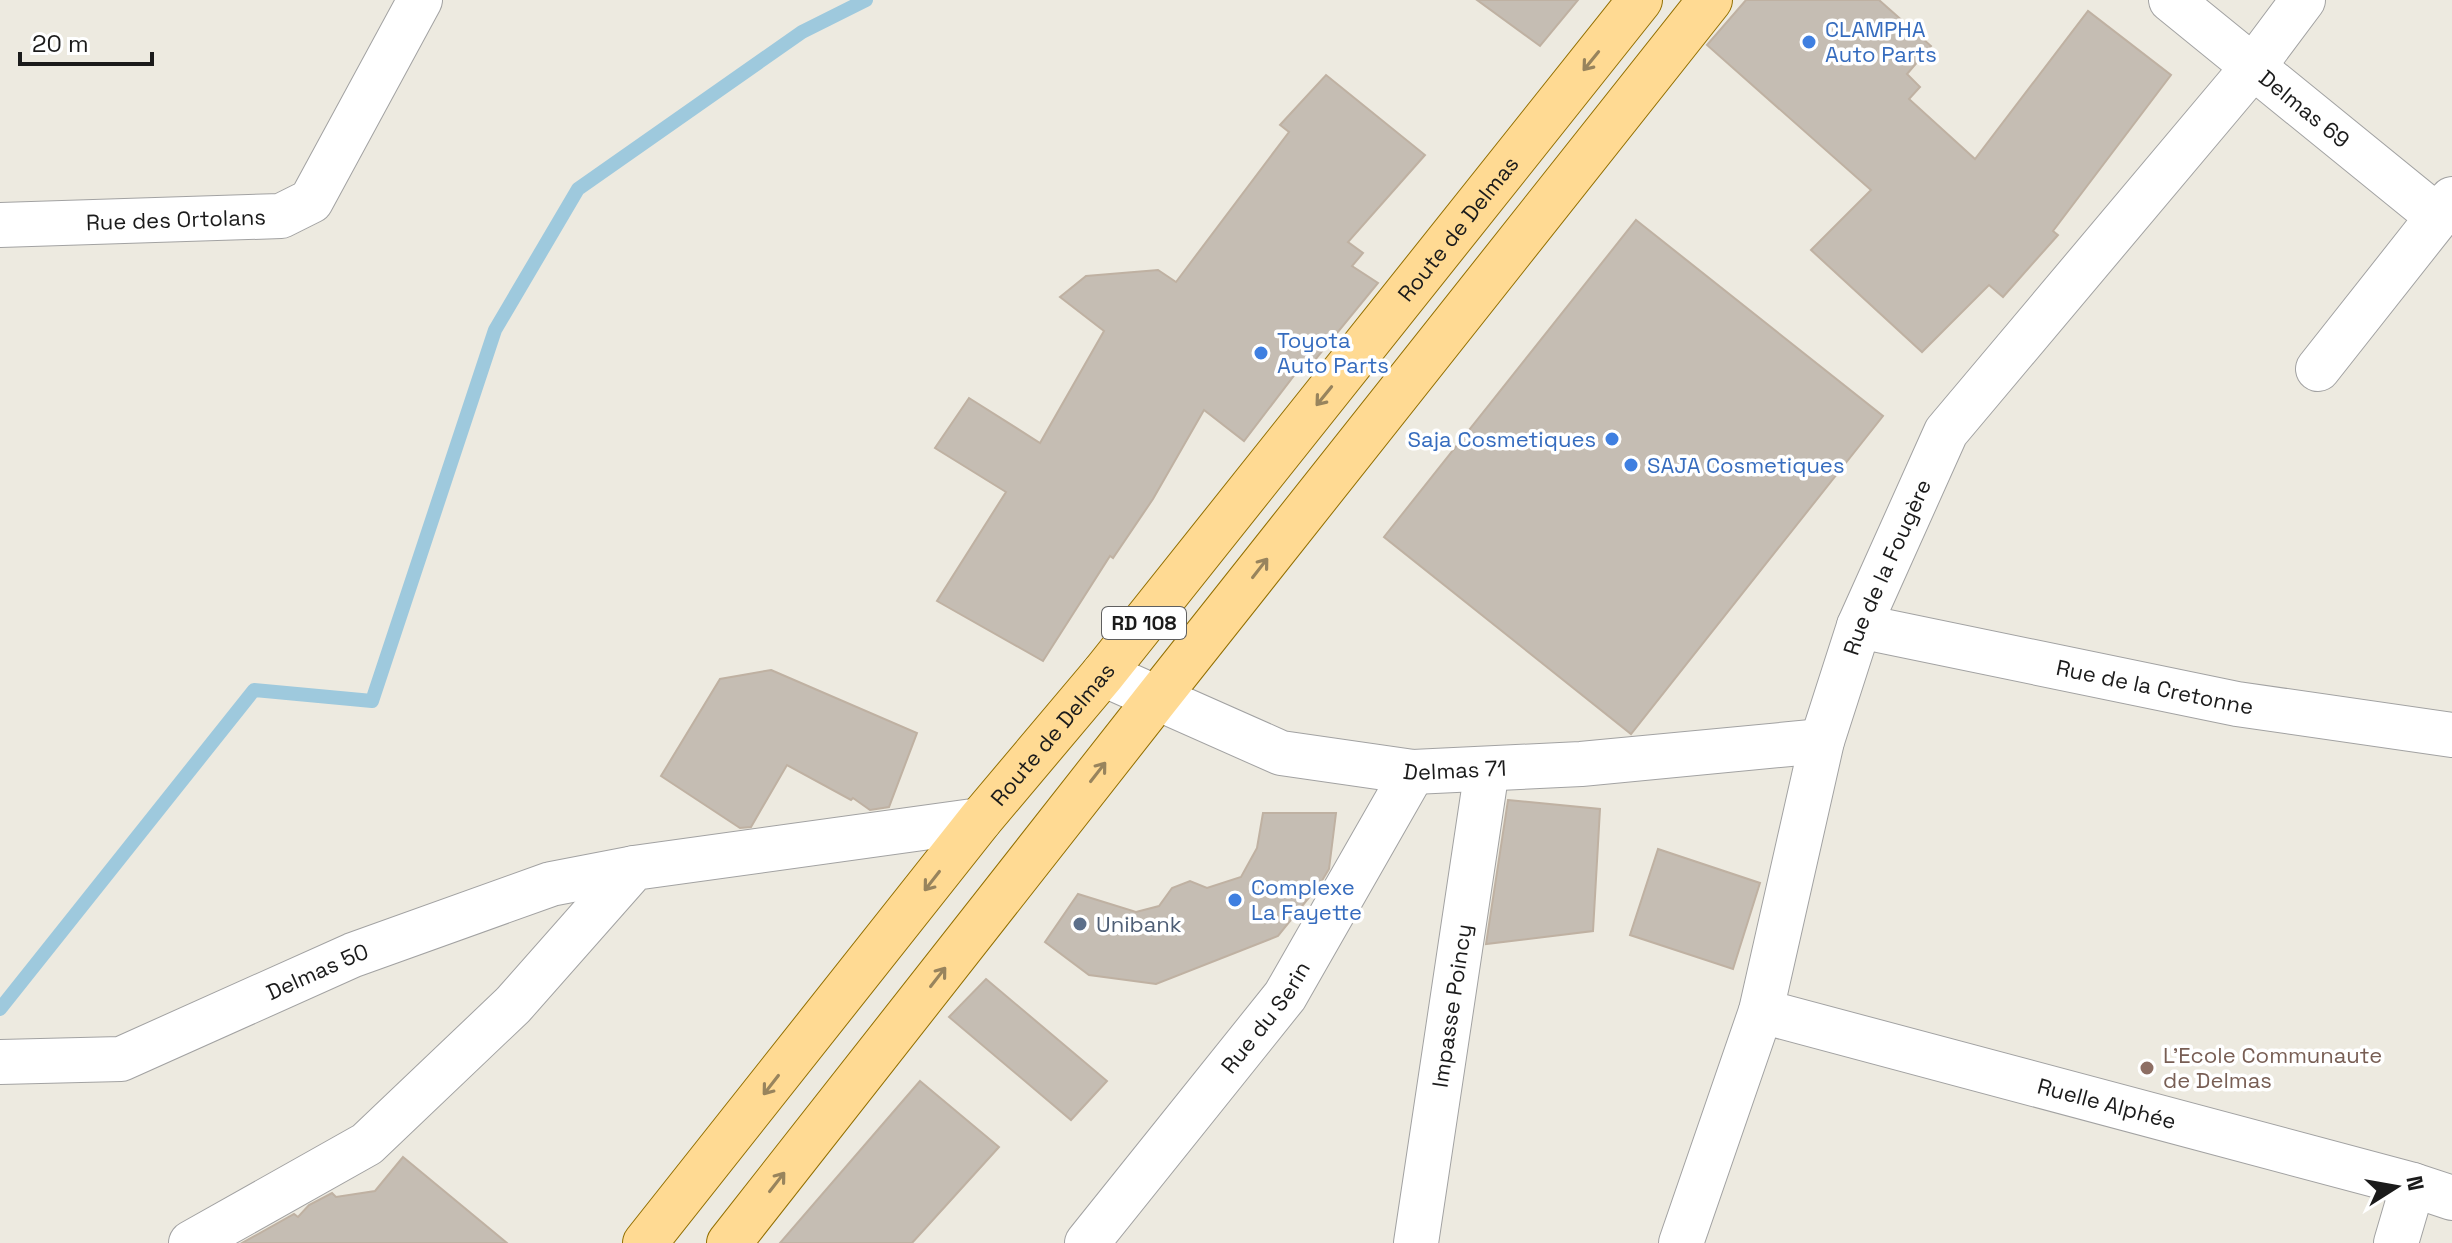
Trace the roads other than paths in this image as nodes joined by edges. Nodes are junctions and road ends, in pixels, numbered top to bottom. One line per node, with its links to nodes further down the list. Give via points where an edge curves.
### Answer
1 (420, 0): 8 (street, Rue des Ortolans, via 311,201 281,216)
2 (1640, 0): 11 (main road, Route de Delmas / RD 108, one-way to 11)
3 (1710, 0): 12 (main road, RD 108, one-way to 3)
4 (2171, 0): 6 (street, Delmas 69)
5 (2303, 0): 6 (street, Rue de la Fougère)
6 (2253, 67): 7 (street, Delmas 69); 10 (street, Rue de la Fougère, via 1946,432)
7 (2445, 208): 9 (street, Delmas 69)
8 (0, 225)
9 (2318, 369)
10 (1859, 626): 13 (street, Rue de la Cretonne, via 2237,704); 14 (street, Rue de la Fougère)
11 (1103, 674): 12 (street, Delmas 71); 17 (main road, Route de Delmas / RD 108)
12 (1157, 698): 16 (street, Delmas 71, via 1281,753); 24 (main road, RD 108, one-way to 12)
13 (2452, 735)
14 (1822, 741): 15 (street, Delmas 71); 19 (street, Rue de la Fougère)
15 (1487, 769): 16 (street, Delmas 71); 26 (street, Impasse Poincy)
16 (1413, 772): 25 (street, Rue du Serin, via 1285,996)
17 (980, 820): 18 (street, Delmas 50); 23 (main road, Route de Delmas / RD 108, one-way to 23)
18 (634, 868): 20 (street, Delmas 50, via 551,884 353,955 121,1059); 22 (street, via 513,1005 367,1144)
19 (1761, 1011): 21 (street, Ruelle Alphée); 27 (street, Rue de la Fougère)
20 (0, 1062)
21 (2432, 1192): 28 (street)
22 (191, 1243)
23 (645, 1243)
24 (729, 1243)
25 (1087, 1243)
26 (1416, 1243)
27 (1681, 1243)
28 (2396, 1243)

